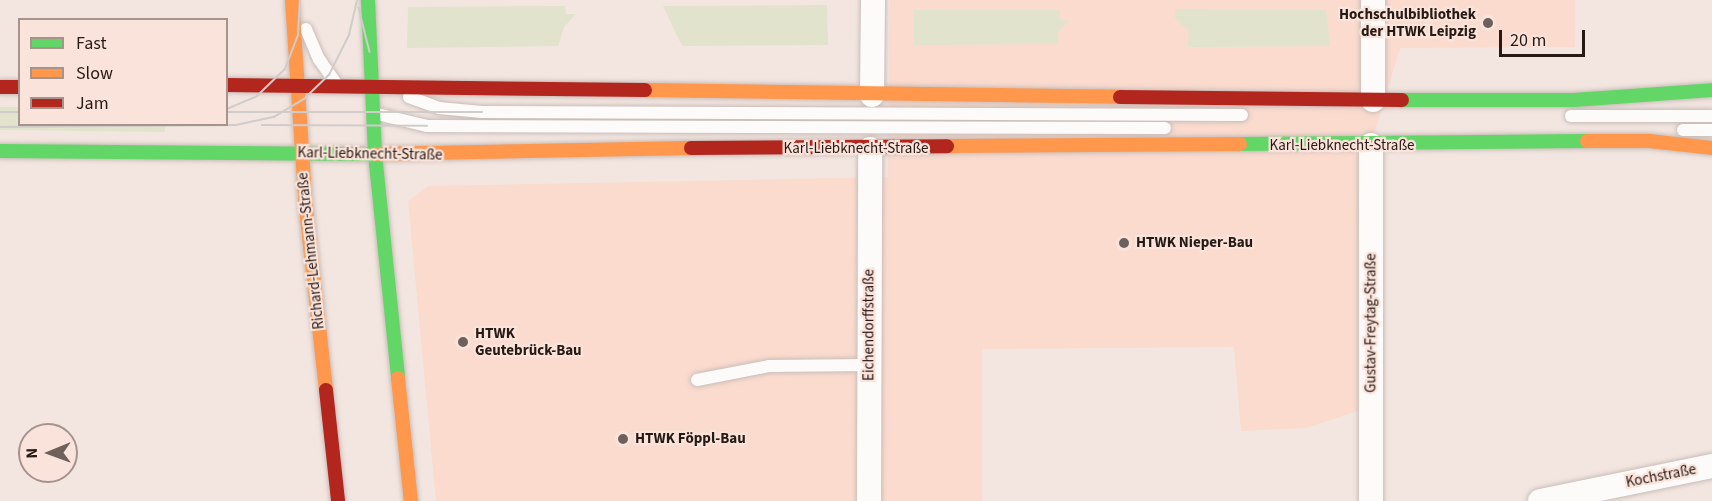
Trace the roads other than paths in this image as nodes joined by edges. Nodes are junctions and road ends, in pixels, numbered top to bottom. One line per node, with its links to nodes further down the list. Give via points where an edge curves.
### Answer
1 (292, 0): 8 (main road, Richard-Lehmann-Straße)
2 (300, 0): 11 (lane, via 310,41)
3 (368, 0): 6 (main road)
4 (873, 0): 15 (street)
5 (1372, 0): 16 (street)
6 (370, 52): 12 (main road); 13 (lane)
7 (228, 85): 8 (main road)
8 (298, 86): 11 (main road); 28 (main road, Richard-Lehmann-Straße)
9 (0, 87): 10 (main road)
10 (18, 87)
11 (339, 87): 12 (main road); 17 (lane)
12 (370, 88): 13 (main road); 17 (main road)
13 (397, 88): 15 (main road); 18 (lane, via 429,106 482,112)
14 (1712, 90): 16 (main road, via 1575,100)
15 (872, 95): 16 (main road)
16 (1373, 100)
17 (362, 105): 21 (lane, via 397,122 427,126); 29 (main road)
18 (1258, 115)
19 (1557, 116): 20 (lane)
20 (1712, 116)
21 (1244, 129)
22 (1352, 129): 23 (lane)
23 (1712, 130)
24 (1371, 145): 25 (main road, Karl-Liebknecht-Straße, via 1649,141); 26 (main road, Karl-Liebknecht-Straße); 36 (street, Gustav-Freytag-Straße)
25 (1712, 148)
26 (870, 149): 29 (main road, Karl-Liebknecht-Straße); 30 (street, Eichendorffstraße)
27 (0, 151): 28 (main road, Karl-Liebknecht-Straße)
28 (301, 153): 29 (main road, Karl-Liebknecht-Straße); 33 (main road, Richard-Lehmann-Straße)
29 (375, 154): 34 (main road)
30 (869, 365): 31 (lane, via 769,366); 35 (street, Eichendorffstraße)
31 (697, 380)
32 (1712, 466): 37 (street, Kochstraße)
33 (338, 501)
34 (411, 501)
35 (869, 501)
36 (1371, 501)
37 (1540, 501)

